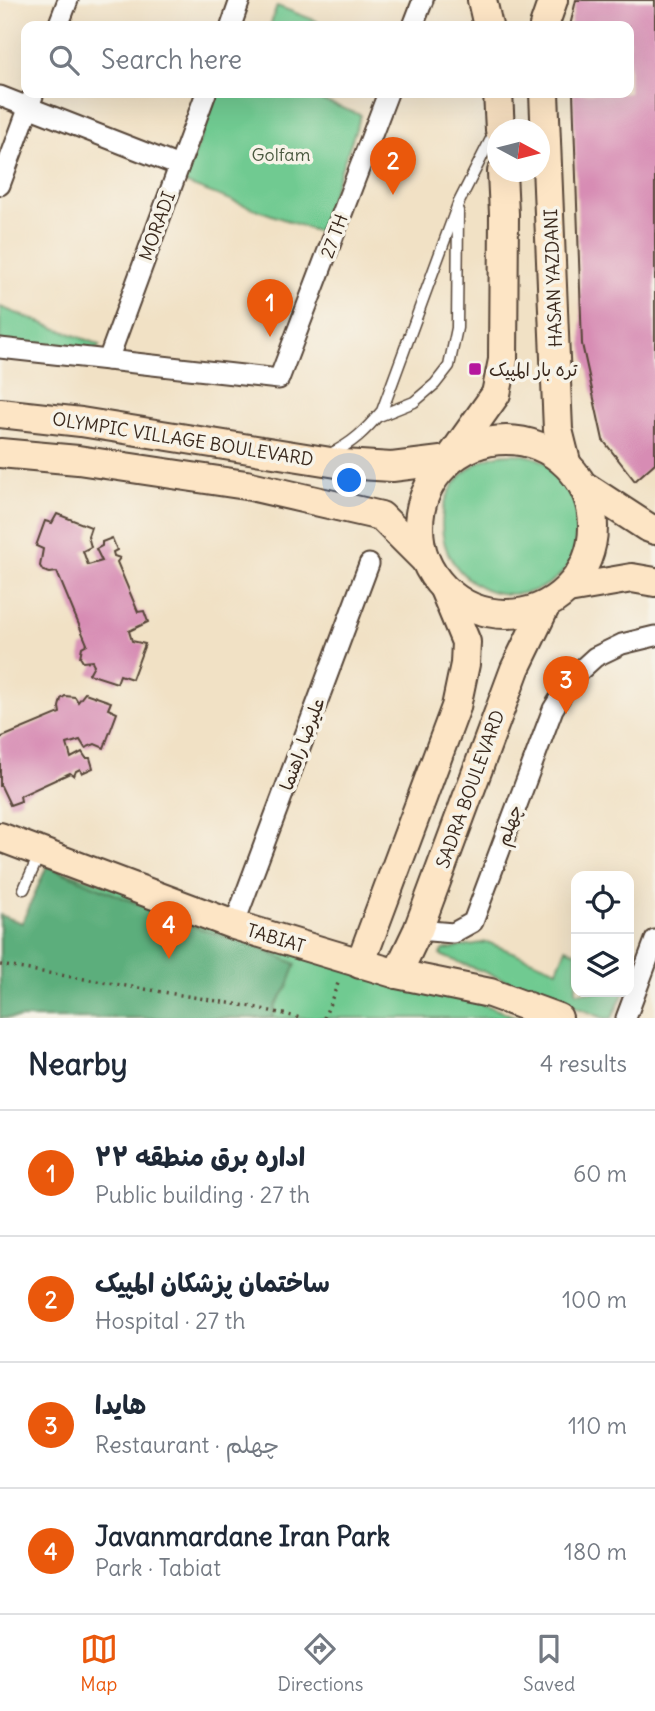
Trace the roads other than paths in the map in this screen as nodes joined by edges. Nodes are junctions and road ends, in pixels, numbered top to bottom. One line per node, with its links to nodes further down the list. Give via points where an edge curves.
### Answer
1 (68, 0): 8 (street)
2 (240, 0): 9 (street)
3 (423, 0): 10 (street)
4 (482, 0): 11 (main road)
5 (495, 0): 12 (main road)
6 (539, 0): 13 (main road)
7 (553, 0): 14 (main road)
8 (60, 21)
9 (232, 21)
10 (415, 21)
11 (487, 21)
12 (495, 21)
13 (541, 21)
14 (544, 21)
15 (0, 96): 20 (street)
16 (204, 98): 23 (street, MORADI)
17 (386, 98): 28 (street, 27 TH, via 279,379)
18 (498, 98): 21 (main road)
19 (544, 98): 34 (main road, HASAN YAZDANI, via 558,430)
20 (31, 100): 23 (street); 25 (street)
21 (500, 119)
22 (487, 150): 26 (lane)
23 (179, 166): 28 (street, MORADI)
24 (502, 182): 33 (main road, via 503,360 496,394)
25 (0, 185)
26 (458, 204): 30 (lane); 30 (lane, via 457,328 449,366 414,402)
27 (0, 348): 28 (street)
28 (108, 360)
29 (0, 413): 32 (main road, OLYMPIC VILLAGE BOULEVARD)
30 (378, 416): 32 (lane, via 346,446)
31 (0, 453): 37 (main road, OLYMPIC VILLAGE BOULEVARD, via 246,485 381,516)
32 (317, 460): 33 (main road, OLYMPIC VILLAGE BOULEVARD, via 392,467)
33 (449, 460): 34 (main road, via 470,446 495,439 533,444); 37 (main road, via 431,481 421,507 419,534)
34 (566, 462): 35 (main road)
35 (583, 486): 36 (main road); 41 (main road, via 593,512 593,540 584,566)
36 (655, 530)
37 (426, 561): 40 (main road)
38 (369, 564): 46 (street, علیرضا راهنما)
39 (655, 582): 41 (main road, via 632,578)
40 (444, 589): 41 (main road, via 467,606 493,614 520,614); 49 (main road, via 466,642 456,707)
41 (557, 597): 47 (main road, SADRA BOULEVARD, via 515,669)
42 (655, 636): 47 (street, چهلم, via 595,657 573,677 553,709 473,922 453,933)
43 (0, 837): 44 (main road, TABIAT)
44 (40, 852): 45 (lane); 46 (main road, TABIAT)
45 (24, 889)
46 (234, 925): 49 (main road, TABIAT)
47 (418, 930): 50 (main road, SADRA BOULEVARD)
48 (655, 940): 52 (street)
49 (353, 962): 50 (main road, TABIAT)
50 (397, 974): 51 (main road, TABIAT, via 490,993)
51 (558, 1018)
52 (626, 1018)

